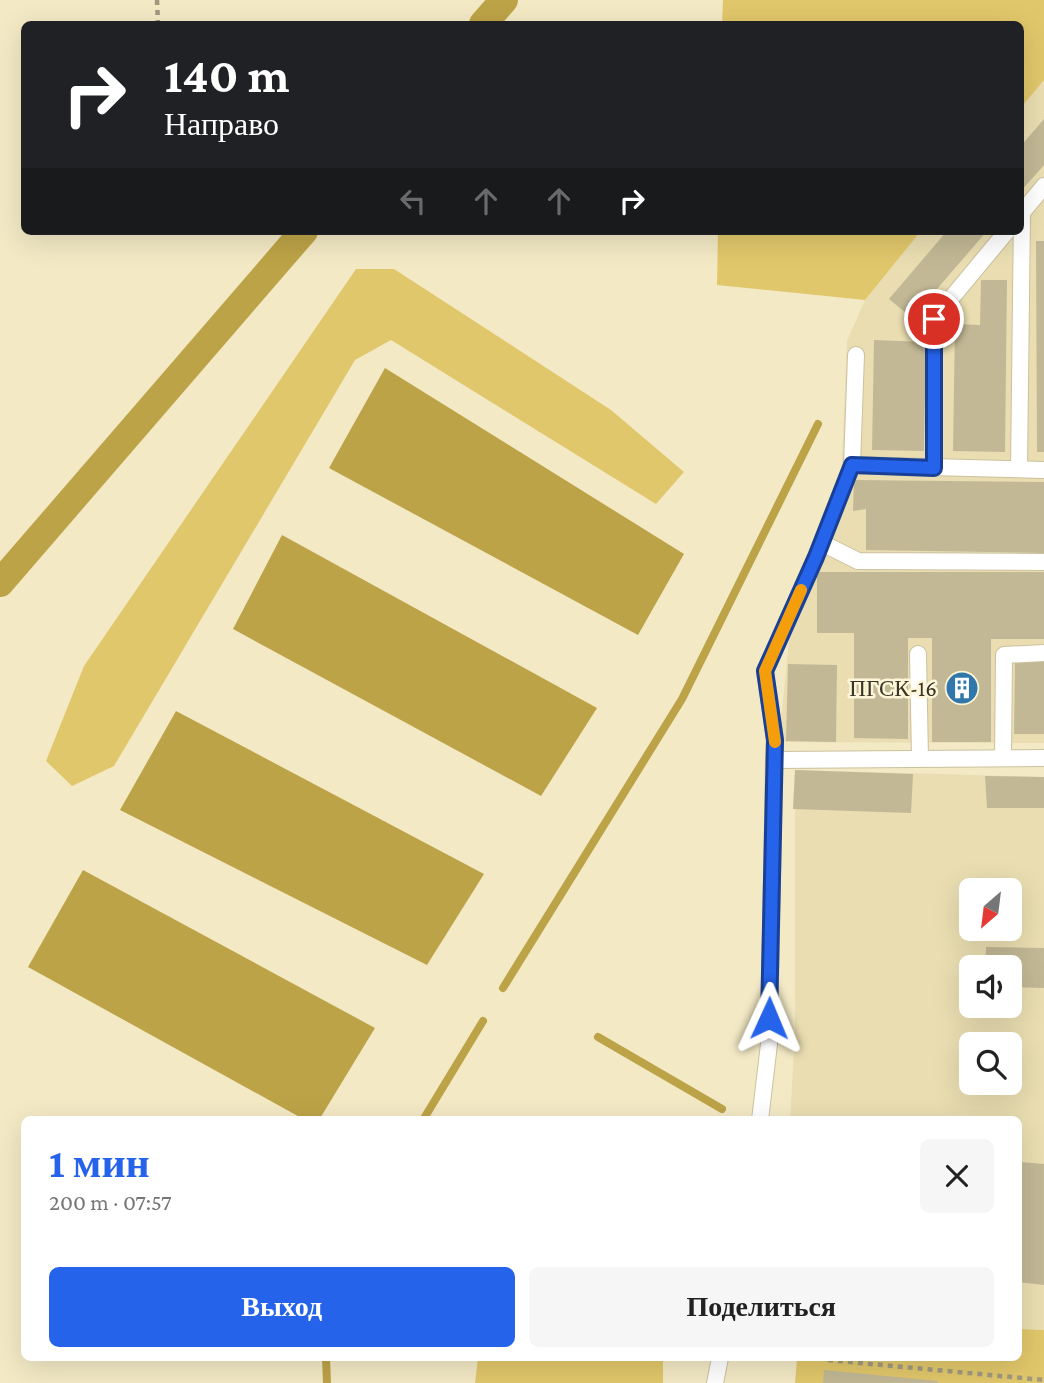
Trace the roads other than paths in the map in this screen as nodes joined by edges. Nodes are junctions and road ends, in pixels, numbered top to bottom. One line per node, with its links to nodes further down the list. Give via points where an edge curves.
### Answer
1 (1044, 186): 2 (lane)
2 (1024, 210)
3 (1004, 235): 7 (lane, via 934,319)
4 (1021, 235): 8 (lane)
5 (856, 355): 6 (lane)
6 (852, 465): 7 (lane); 10 (lane)
7 (934, 468): 8 (lane)
8 (1019, 469): 9 (lane)
9 (1044, 470)
10 (822, 543): 11 (lane, via 858,561); 17 (lane, via 765,671)
11 (1044, 562)
12 (1044, 653): 14 (lane, via 1004,655)
13 (918, 654): 16 (lane)
14 (1003, 758): 15 (lane); 16 (lane)
15 (1044, 758)
16 (920, 759): 17 (lane)
17 (774, 760): 18 (lane, via 769,1044)
18 (760, 1116)
19 (720, 1361): 20 (lane)
20 (716, 1383)

